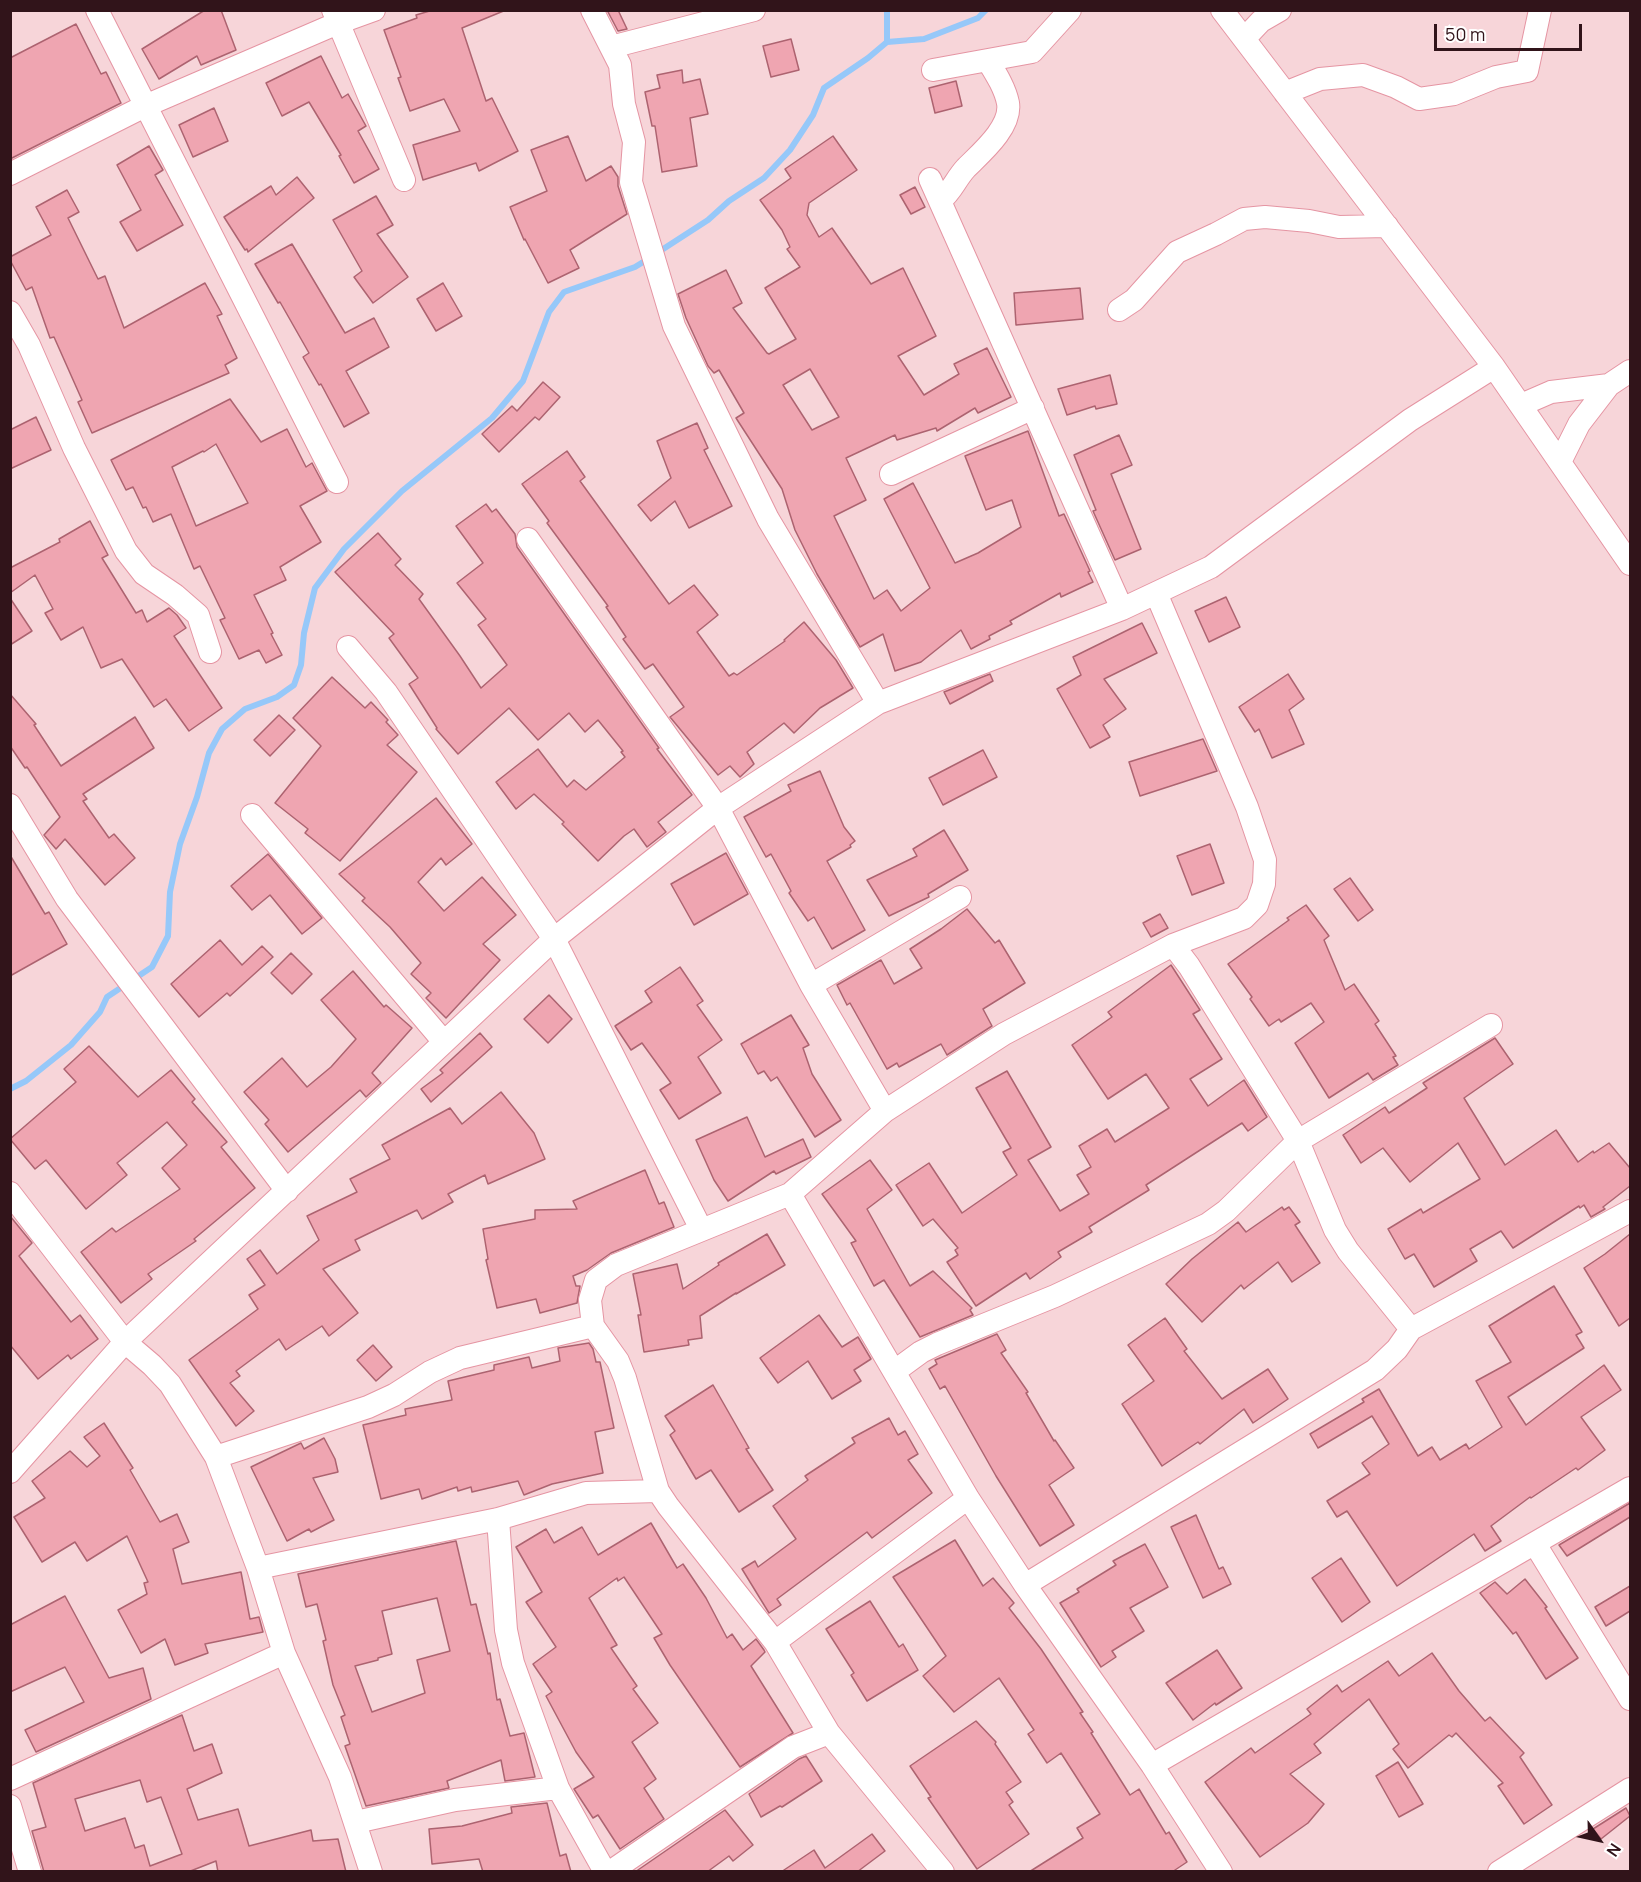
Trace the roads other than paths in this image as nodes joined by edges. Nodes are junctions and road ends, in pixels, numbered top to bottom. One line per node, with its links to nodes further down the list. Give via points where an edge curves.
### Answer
1 (97, 10): 15 (street)
2 (374, 10): 9 (street)
3 (592, 10): 11 (street)
4 (754, 10): 11 (street)
5 (1070, 10): 12 (street, via 1032,52)
6 (1222, 10): 10 (street)
7 (1280, 10): 10 (street, via 1261,21)
8 (1540, 10): 14 (street, via 1527,71 1496,77 1454,94 1419,99 1363,75 1320,79)
9 (336, 17): 15 (street); 18 (street)
10 (1244, 39): 14 (street)
11 (611, 47): 37 (street, via 620,65 624,104 634,142 634,196 674,326 768,519)
12 (988, 61): 13 (street); 19 (street, via 1009,105 1004,128)
13 (933, 70)
14 (1285, 93): 20 (street)
15 (145, 105): 16 (street); 30 (street)
16 (10, 174)
17 (930, 179): 19 (street)
18 (404, 180)
19 (940, 201): 27 (street)
20 (1387, 226): 21 (street, via 1338,227 1265,217 1244,219 1177,252 1134,300); 23 (street)
21 (1119, 310)
22 (10, 312): 36 (street, via 126,550 144,574 198,615)
23 (1494, 367): 26 (street); 33 (street, via 1410,420 1211,567)
24 (1630, 371): 25 (street)
25 (1609, 385): 26 (street, via 1551,392); 28 (street, via 1579,424)
26 (1521, 405): 28 (street)
27 (1033, 408): 29 (street); 34 (street)
28 (1560, 462): 32 (street)
29 (891, 474)
30 (337, 482)
31 (528, 539): 39 (street)
32 (1630, 564)
33 (1156, 593): 34 (street); 43 (street, via 1247,807 1265,860 1264,884 1257,905 1244,918)
34 (1122, 609): 37 (street)
35 (348, 647): 42 (street, via 386,692)
36 (210, 652)
37 (878, 703): 39 (street)
38 (10, 805): 49 (street, via 67,899)
39 (717, 808): 42 (street); 44 (street)
40 (252, 815): 46 (street)
41 (960, 897): 44 (street)
42 (554, 939): 46 (street); 53 (street)
43 (1173, 945): 47 (street, via 1004,1034); 48 (street)
44 (811, 985): 47 (street)
45 (1491, 1025): 48 (street)
46 (444, 1042): 49 (street)
47 (885, 1111): 51 (street)
48 (1298, 1142): 55 (street, via 1335,1230); 57 (street, via 1208,1224 1055,1296 937,1344)
49 (287, 1191): 56 (street)
50 (10, 1193): 56 (street)
51 (790, 1194): 53 (street); 57 (street)
52 (1630, 1212): 55 (street)
53 (701, 1229): 54 (street, via 616,1265 596,1280 590,1300)
54 (593, 1326): 58 (street, via 460,1358 368,1407); 61 (street, via 622,1370)
55 (1411, 1329): 66 (street, via 1375,1370)
56 (124, 1342): 58 (street, via 170,1384); 59 (street)
57 (895, 1371): 62 (street)
58 (216, 1457): 65 (street)
59 (10, 1472)
60 (1630, 1488): 64 (street)
61 (658, 1491): 63 (street, via 586,1494); 67 (street)
62 (968, 1498): 66 (street); 67 (street)
63 (498, 1519): 65 (street); 73 (street, via 506,1630 513,1663)
64 (1535, 1544): 69 (street); 71 (street)
65 (258, 1568): 68 (street)
66 (1024, 1584): 71 (street)
67 (775, 1642): 70 (street)
68 (284, 1653): 72 (street); 76 (street)
69 (1630, 1699)
70 (829, 1733): 79 (street, via 793,1747); 80 (street)
71 (1152, 1765): 81 (street)
72 (10, 1779)
73 (558, 1788): 76 (street, via 454,1800); 79 (street)
74 (1630, 1790): 82 (street)
75 (10, 1806): 77 (street)
76 (356, 1822): 78 (street)
77 (30, 1872)
78 (371, 1872)
79 (608, 1872)
80 (944, 1872)
81 (1221, 1872)
82 (1499, 1872)

